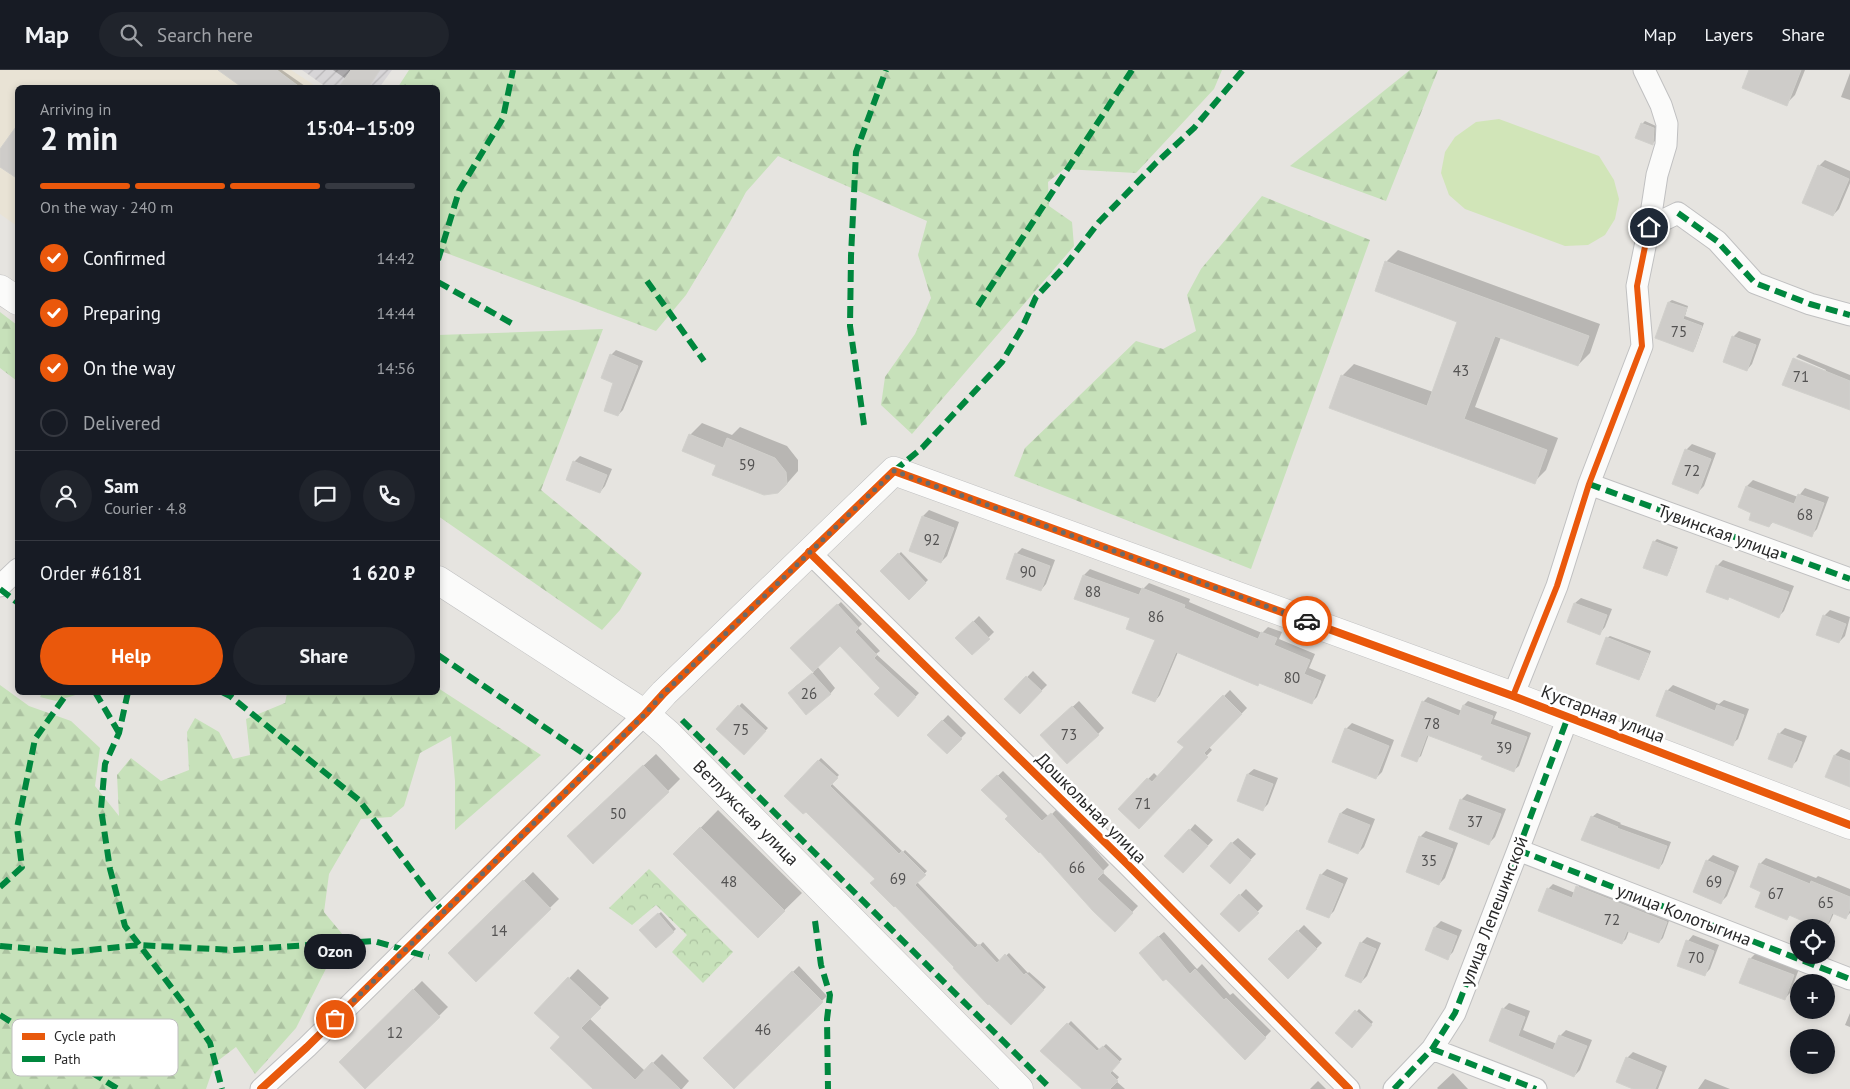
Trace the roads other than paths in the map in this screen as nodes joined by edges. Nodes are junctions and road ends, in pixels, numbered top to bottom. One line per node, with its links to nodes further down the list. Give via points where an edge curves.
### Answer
1 (1644, 70): 2 (street, via 1667,124 1666,145 1657,175)
2 (1649, 227): 5 (street, via 1678,213 1717,242 1755,283); 6 (street, via 1637,286 1642,346)
3 (0, 289): 4 (street)
4 (15, 299)
5 (1850, 315)
6 (1589, 484): 9 (street, Тувинская улица); 12 (street, via 1557,586)
7 (809, 552): 12 (street, Кустарная улица, via 894,471); 13 (street); 21 (street, Дошкольная улица, via 1128,864)
8 (15, 572): 11 (street)
9 (1850, 579)
10 (440, 581): 13 (street, Ветлужская улица)
11 (0, 586)
12 (1513, 696): 14 (street, Кустарная улица)
13 (645, 714): 19 (street); 20 (street, Ветлужская улица)
14 (1568, 717): 15 (street, Кустарная улица); 16 (street, улица Лепешинской)
15 (1850, 824)
16 (1518, 850): 17 (street, улица Колотыгина); 18 (street, улица Лепешинской, via 1455,1013)
17 (1850, 979)
18 (1432, 1049): 22 (street, улица Лепешинской); 23 (street)
19 (261, 1089)
20 (1019, 1089)
21 (1349, 1089)
22 (1394, 1089)
23 (1536, 1089)

